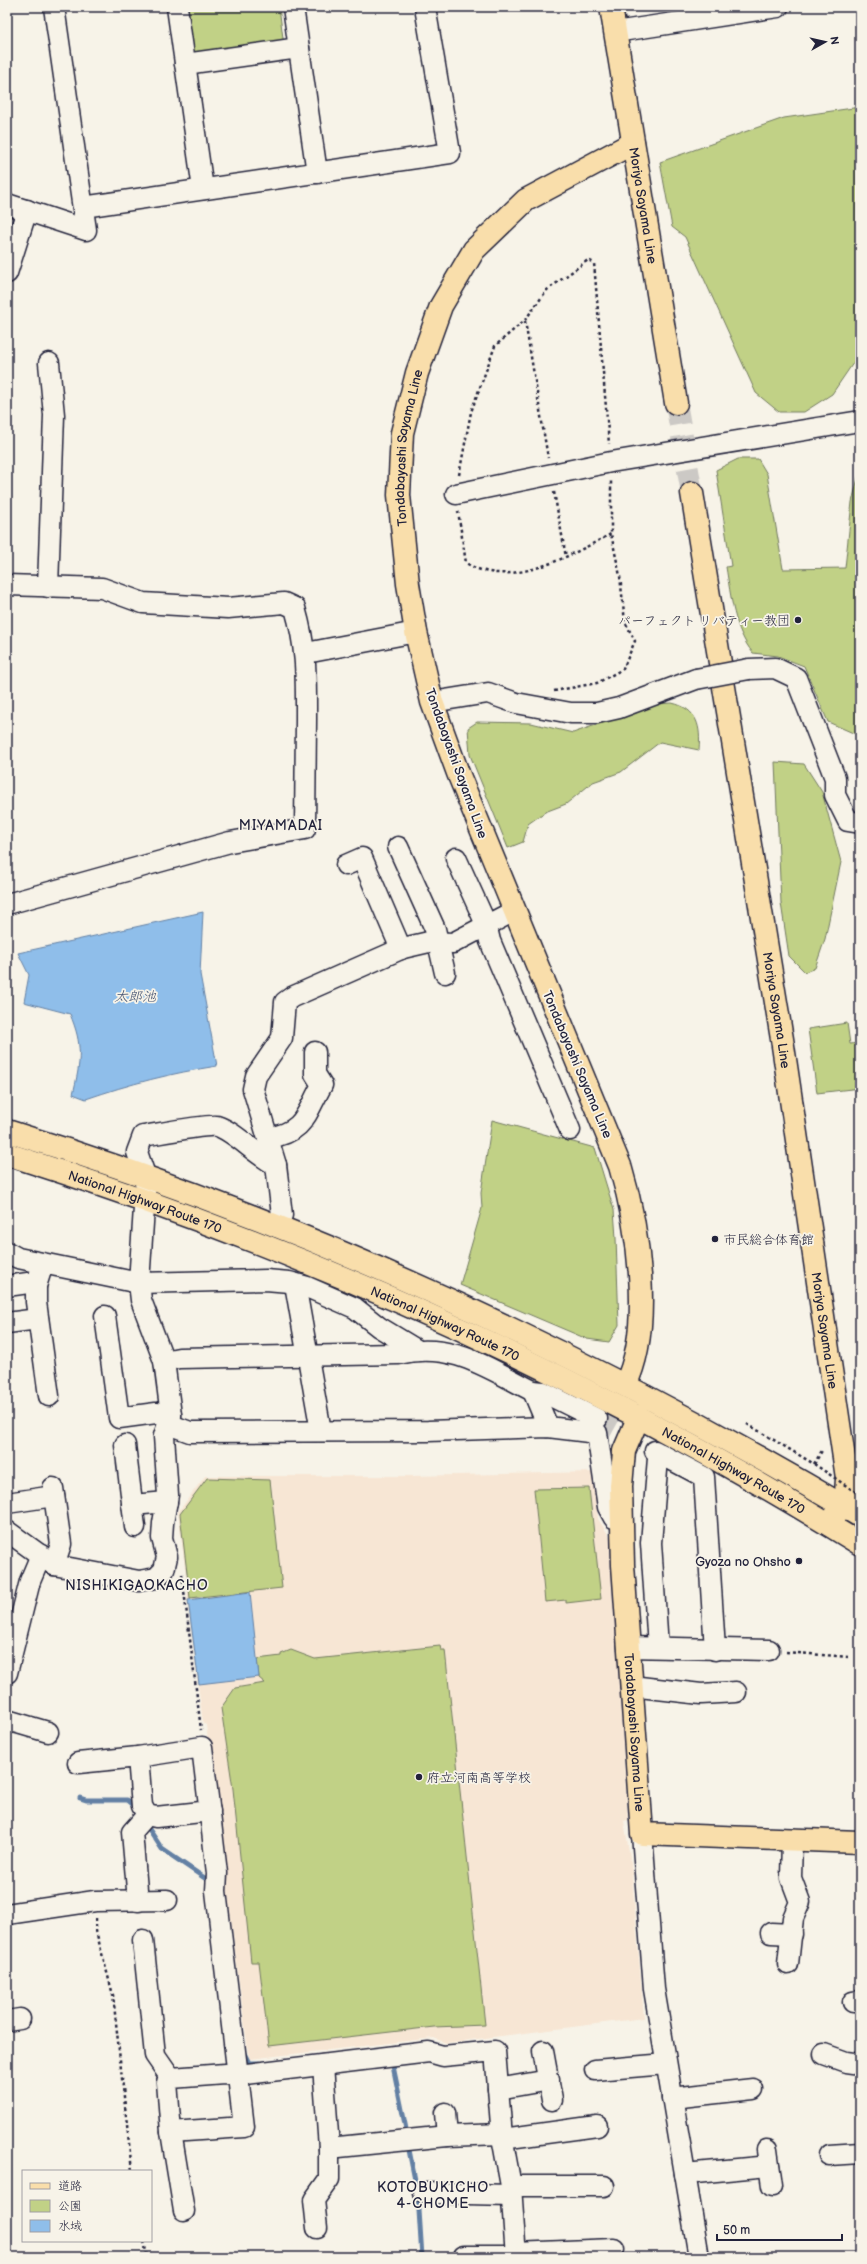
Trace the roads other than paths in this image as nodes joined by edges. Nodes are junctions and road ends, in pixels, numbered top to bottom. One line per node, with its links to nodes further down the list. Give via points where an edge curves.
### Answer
1 (54, 7): 15 (street)
2 (177, 7): 10 (street)
3 (293, 7): 9 (street)
4 (425, 7): 12 (street, via 450,153)
5 (611, 7): 8 (main road, Moriya Sayama Line)
6 (778, 7): 7 (street)
7 (742, 10): 8 (street)
8 (615, 32): 11 (main road, Moriya Sayama Line)
9 (299, 48): 10 (street); 12 (street)
10 (185, 64): 13 (street)
11 (633, 143): 19 (main road, Moriya Sayama Line); 25 (main road, Tondabayashi Sayama Line, via 526,200 474,250 441,306 416,373 402,433 399,495)
12 (317, 173): 13 (street)
13 (202, 189): 15 (street)
14 (7, 204): 16 (street)
15 (83, 207): 16 (street, via 86,230)
16 (27, 210): 17 (street)
17 (7, 273)
18 (49, 363): 24 (street, via 54,415)
19 (676, 403)
20 (860, 421): 22 (street, via 550,473)
21 (692, 493): 71 (main road, Moriya Sayama Line, via 782,1039 847,1478 846,1494)
22 (456, 494)
23 (7, 585): 24 (street)
24 (48, 587): 26 (street, via 102,588 143,603 228,608 284,603 294,608)
25 (416, 632): 26 (street); 27 (main road, Tondabayashi Sayama Line)
26 (306, 653): 32 (street, via 305,829 230,842)
27 (432, 702): 28 (street, bridge, via 488,693 516,703 570,713 597,713 619,708 696,679 749,669 775,668 796,678 835,778 835,795 848,821); 33 (main road, Tondabayashi Sayama Line)
28 (860, 823)
29 (398, 847): 35 (street, via 435,929)
30 (456, 858): 34 (street)
31 (346, 865): 36 (street, via 362,858)
32 (7, 904)
33 (514, 911): 34 (street); 59 (main road, Tondabayashi Sayama Line, via 626,1186 639,1253 641,1300 634,1360)
34 (486, 924): 35 (street, via 453,943); 39 (street, via 490,941)
35 (438, 942): 36 (street); 37 (street)
36 (401, 949): 41 (street, via 285,1002 282,1038 256,1076 253,1089)
37 (445, 973)
38 (314, 1052): 41 (street, via 315,1074 322,1085 305,1119 285,1135)
39 (570, 1130)
40 (7, 1131): 44 (main road, National Highway Route 170)
41 (268, 1138): 43 (street)
42 (7, 1154): 45 (main road, National Highway Route 170)
43 (276, 1165): 44 (street, via 261,1158 232,1134 216,1126 143,1136 137,1152); 46 (street, via 282,1215)
44 (146, 1178): 45 (street); 46 (main road, National Highway Route 170)
45 (145, 1200): 49 (street); 62 (main road, National Highway Route 170, via 296,1256 397,1300 499,1346)
46 (277, 1227): 59 (main road, National Highway Route 170, via 411,1283)
47 (7, 1252): 48 (street, via 18,1258)
48 (43, 1264): 49 (street); 52 (street)
49 (139, 1283): 50 (street, via 266,1280); 58 (street, via 141,1300)
50 (295, 1284): 56 (street, via 355,1308 379,1327); 57 (street)
51 (7, 1286): 52 (street, via 28,1283)
52 (36, 1286): 54 (street)
53 (104, 1316): 64 (street, via 119,1418 156,1413)
54 (38, 1319): 55 (street); 61 (street)
55 (7, 1323)
56 (417, 1350): 57 (street, via 398,1354); 60 (street, via 447,1351 466,1356)
57 (309, 1357): 58 (street, via 179,1358); 66 (street)
58 (164, 1361): 64 (street)
59 (624, 1385): 71 (main road, National Highway Route 170)
60 (533, 1391): 63 (street, via 544,1392); 65 (street)
61 (49, 1396)
62 (639, 1416): 72 (main road, Tondabayashi Sayama Line, via 624,1451 620,1486); 73 (main road, National Highway Route 170, via 688,1441)
63 (597, 1419)
64 (169, 1420): 66 (street, via 190,1432); 68 (street, via 164,1436)
65 (548, 1427): 66 (street); 72 (street, via 597,1433 608,1507 614,1518)
66 (322, 1431)
67 (125, 1445): 70 (street)
68 (167, 1502): 70 (street); 77 (street, via 162,1538 167,1557 164,1570 156,1578 139,1581 120,1579)
69 (7, 1503): 77 (street, via 54,1492 62,1544)
70 (132, 1505): 74 (street)
71 (854, 1505): 73 (main road, Moriya Sayama Line)
72 (622, 1521): 78 (main road, Tondabayashi Sayama Line)
73 (830, 1525): 76 (main road, National Highway Route 170)
74 (135, 1526)
75 (7, 1531): 77 (street)
76 (860, 1544)
77 (48, 1560): 82 (street, via 30,1581)
78 (628, 1647): 79 (street); 83 (main road, Tondabayashi Sayama Line)
79 (658, 1647): 80 (street); 80 (street, via 651,1543 658,1453 704,1477)
80 (715, 1650): 81 (street)
81 (769, 1650)
82 (7, 1673)
83 (631, 1686): 84 (street, via 701,1694); 91 (main road, Tondabayashi Sayama Line)
84 (736, 1692)
85 (7, 1720): 86 (street)
86 (48, 1732)
87 (138, 1757): 88 (street); 89 (street, via 202,1747); 90 (street)
88 (78, 1763)
89 (210, 1811): 90 (street); 107 (street, via 216,1887)
90 (144, 1818): 95 (street, via 132,1832)
91 (642, 1834): 92 (main road); 103 (street, via 654,1989)
92 (792, 1839): 93 (main road); 98 (street, via 791,1878 800,1902)
93 (860, 1842)
94 (167, 1900): 95 (street)
95 (138, 1901): 96 (street, via 95,1902)
96 (7, 1914)
97 (771, 1933): 98 (street)
98 (792, 1934): 100 (street)
99 (143, 1940): 108 (street, via 155,2055)
100 (788, 1964)
101 (543, 2051): 109 (street)
102 (824, 2054): 104 (street)
103 (666, 2064): 106 (street); 112 (street)
104 (860, 2064)
105 (323, 2065): 107 (street); 110 (street, via 429,2052 443,2056 495,2051); 119 (street)
106 (595, 2070)
107 (238, 2075): 108 (street); 116 (street, via 244,2127)
108 (171, 2078): 116 (street, via 167,2082)
109 (549, 2080): 110 (street); 113 (street)
110 (498, 2089): 118 (street)
111 (753, 2089): 112 (street)
112 (672, 2098): 122 (street)
113 (552, 2100)
114 (445, 2113): 117 (street)
115 (597, 2126): 118 (street)
116 (171, 2132): 127 (street)
117 (447, 2136): 118 (street); 119 (street)
118 (502, 2136): 125 (street)
119 (329, 2148): 128 (street, via 329,2179 314,2200)
120 (860, 2153): 121 (street)
121 (829, 2155)
122 (685, 2174): 124 (street, via 768,2158); 132 (street)
123 (604, 2186): 125 (street)
124 (772, 2186)
125 (511, 2190): 126 (street); 130 (street)
126 (424, 2193)
127 (184, 2211)
128 (317, 2228)
129 (614, 2249): 130 (street)
130 (515, 2255): 131 (street)
131 (464, 2256)
132 (699, 2257)

